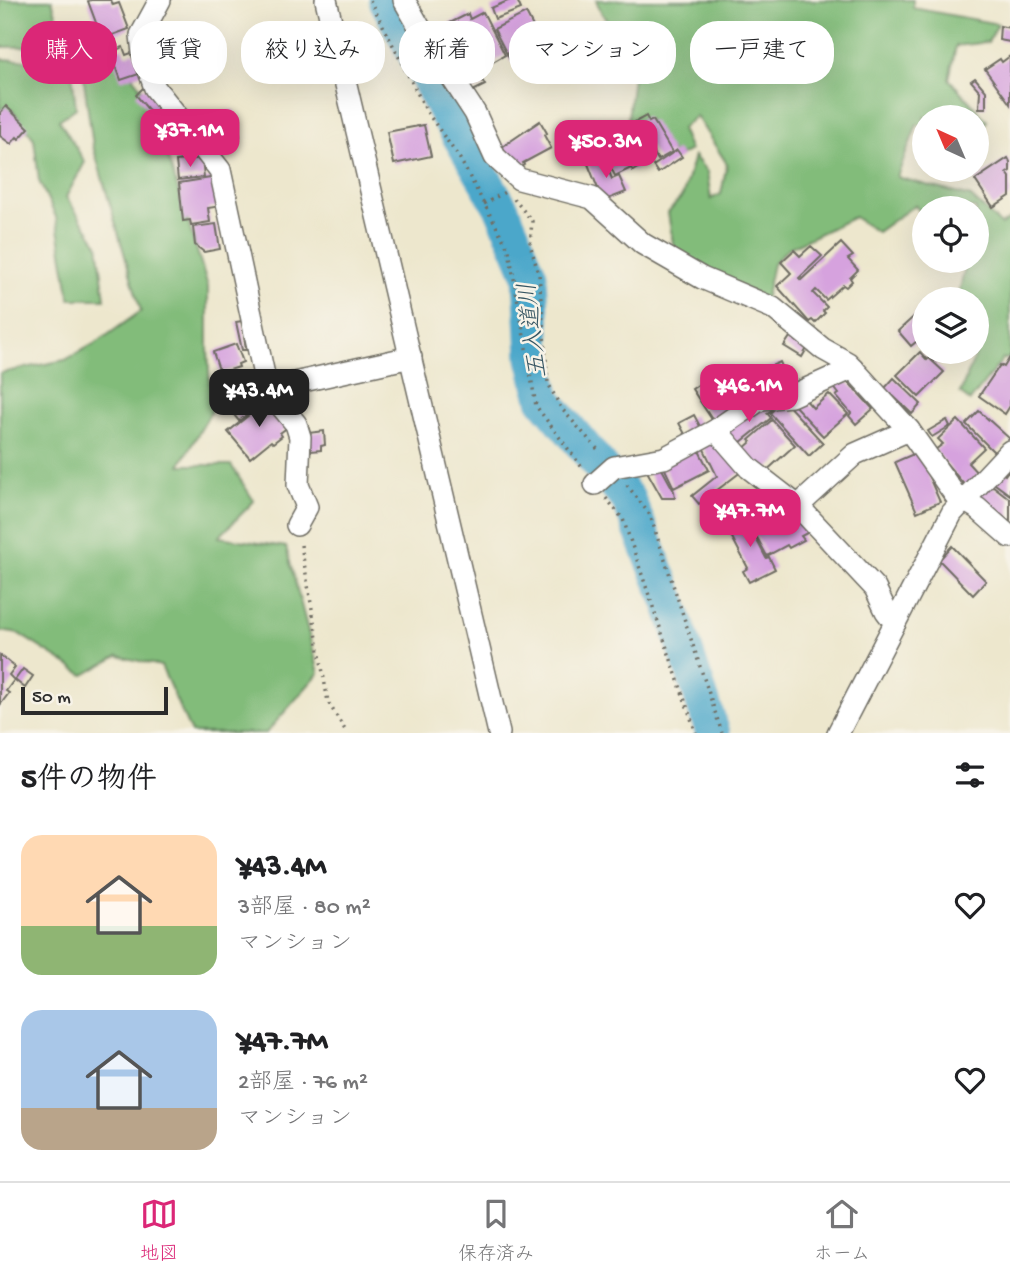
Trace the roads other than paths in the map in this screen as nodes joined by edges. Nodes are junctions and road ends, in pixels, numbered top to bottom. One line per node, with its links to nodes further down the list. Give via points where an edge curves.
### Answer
1 (160, 0): 6 (street, via 141,35 143,54 155,88 220,170)
2 (326, 0): 4 (street)
3 (404, 0): 5 (street, via 475,113 495,157 519,179 592,198 642,244 702,278 773,308)
4 (411, 357): 6 (street); 16 (street)
5 (853, 368): 7 (street, via 791,396 761,399); 8 (street)
6 (267, 389): 13 (street, via 296,424 300,437 298,485 307,507)
7 (716, 430): 10 (street, via 664,458 614,467); 12 (street, via 748,468)
8 (909, 430): 11 (street); 12 (street, via 855,454)
9 (1010, 451): 11 (street)
10 (595, 484)
11 (962, 501): 14 (street); 15 (street)
12 (798, 506): 15 (street, via 875,588)
13 (297, 525)
14 (1010, 537)
15 (895, 623): 17 (street)
16 (499, 733)
17 (838, 733)

